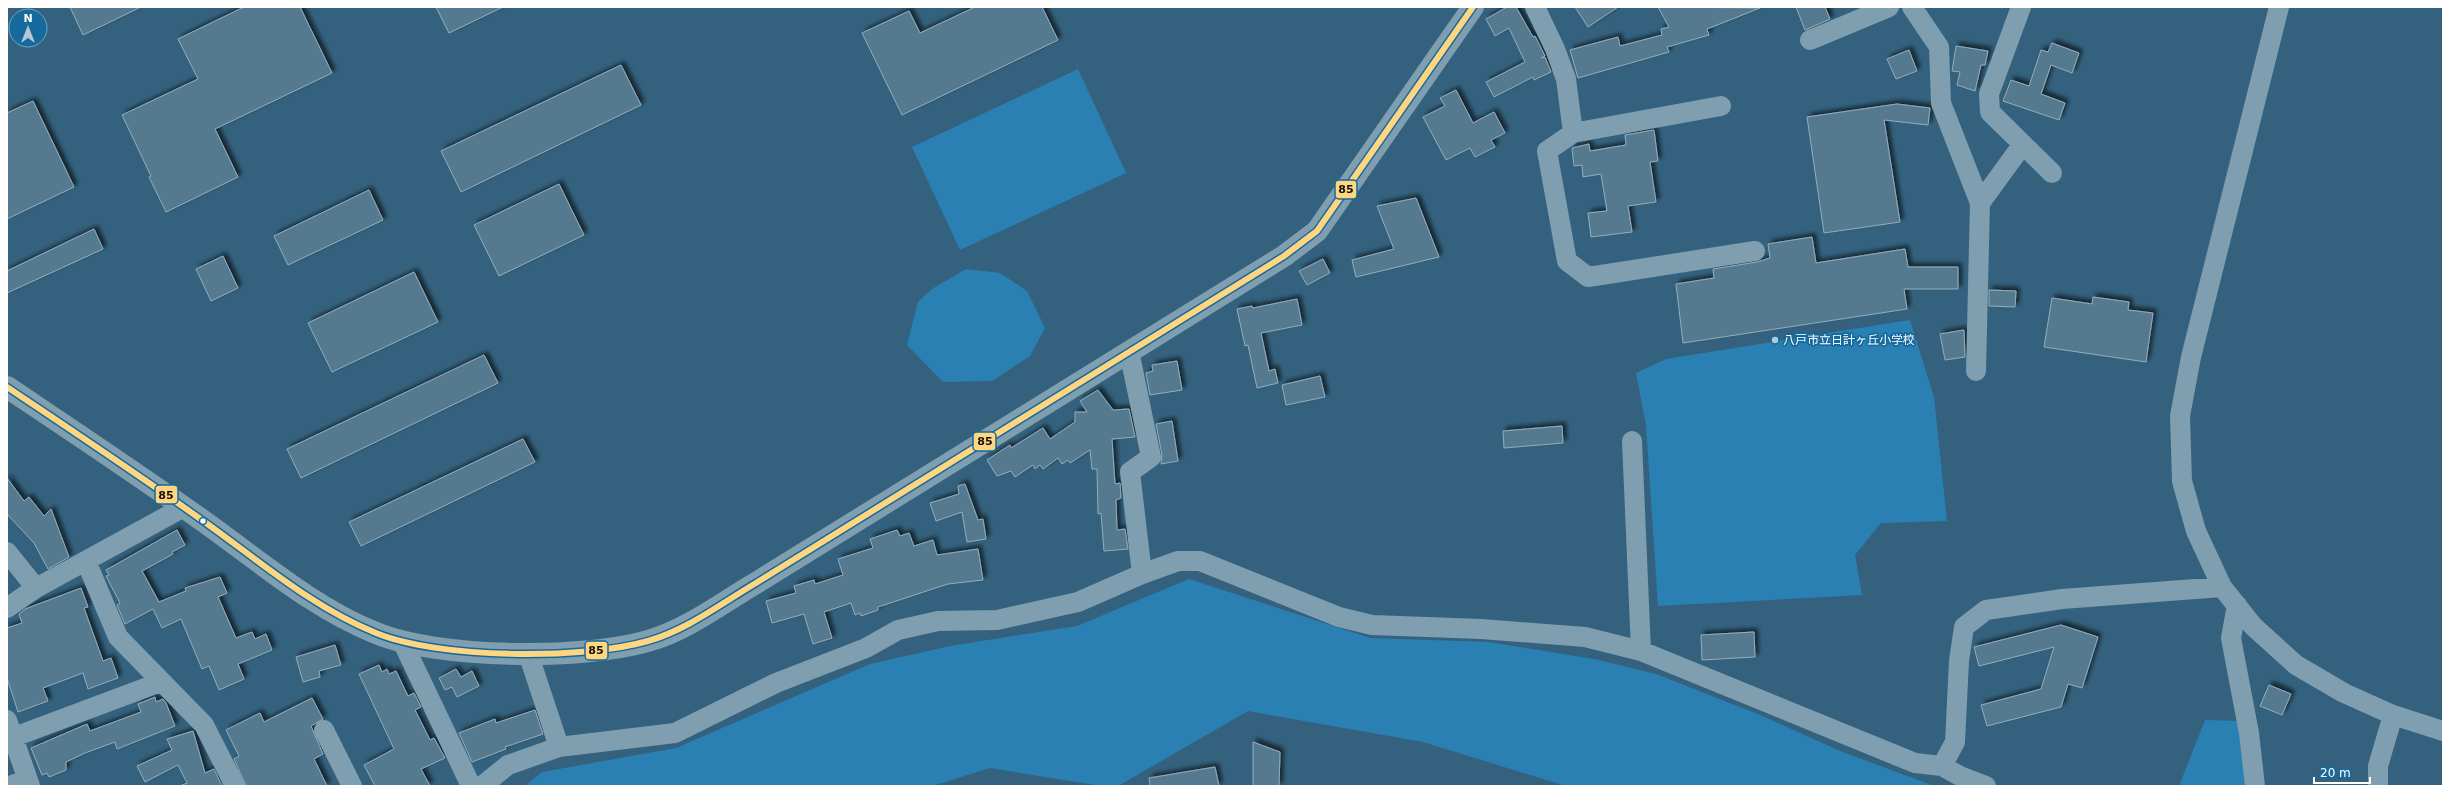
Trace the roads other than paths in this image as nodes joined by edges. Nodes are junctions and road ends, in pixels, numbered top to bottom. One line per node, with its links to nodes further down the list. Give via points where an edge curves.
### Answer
1 (1473, 7): 14 (street, via 1317,231 1284,256)
2 (1535, 7): 9 (street, via 1556,50 1566,79)
3 (1889, 7): 7 (street)
4 (1912, 7): 12 (street, via 1939,47 1942,103)
5 (2021, 7): 10 (street, via 1988,94 1990,112)
6 (2279, 7): 22 (street, via 2191,357 2180,416 2182,481 2196,531)
7 (1810, 40)
8 (1721, 106): 9 (street)
9 (1573, 133): 13 (street, via 1547,151 1567,262 1588,277)
10 (2023, 144): 11 (street); 12 (street)
11 (2052, 173)
12 (1980, 203): 15 (street)
13 (1755, 251)
14 (1129, 351): 21 (street, via 1151,457 1130,472); 28 (street, via 756,583 673,631 650,641 624,646)
15 (1976, 371)
16 (7, 387): 18 (street)
17 (1632, 441): 27 (street)
18 (184, 507): 20 (street); 26 (street, via 311,598 353,623)
19 (7, 552): 23 (street)
20 (86, 561): 23 (street); 29 (street, via 118,637)
21 (1142, 574): 27 (street, via 1178,561 1200,561 1339,617 1372,625 1481,629 1585,637); 34 (street, via 1078,602 997,620 938,621 898,630 866,648 776,683 675,733)
22 (2222, 587): 24 (street); 35 (street, via 2062,599 1986,610 1964,627 1959,660 1955,742)
23 (36, 588): 25 (street)
24 (2237, 605): 30 (street, via 2253,626 2296,666 2344,693); 42 (street, via 2231,638 2249,733)
25 (7, 608)
26 (402, 641): 28 (street, via 435,648); 39 (street)
27 (1641, 651): 35 (street, via 1915,764)
28 (528, 653): 34 (street)
29 (161, 682): 31 (street); 37 (street, via 204,725)
30 (2393, 715): 33 (street); 43 (street, via 2378,766)
31 (10, 728): 36 (street)
32 (324, 730): 38 (street)
33 (2443, 730)
34 (559, 746): 40 (street, via 508,765)
35 (1942, 766): 41 (street)
36 (22, 784)
37 (235, 786)
38 (352, 786)
39 (471, 786)
40 (482, 786)
41 (1986, 786)
42 (2255, 786)
43 (2378, 786)

